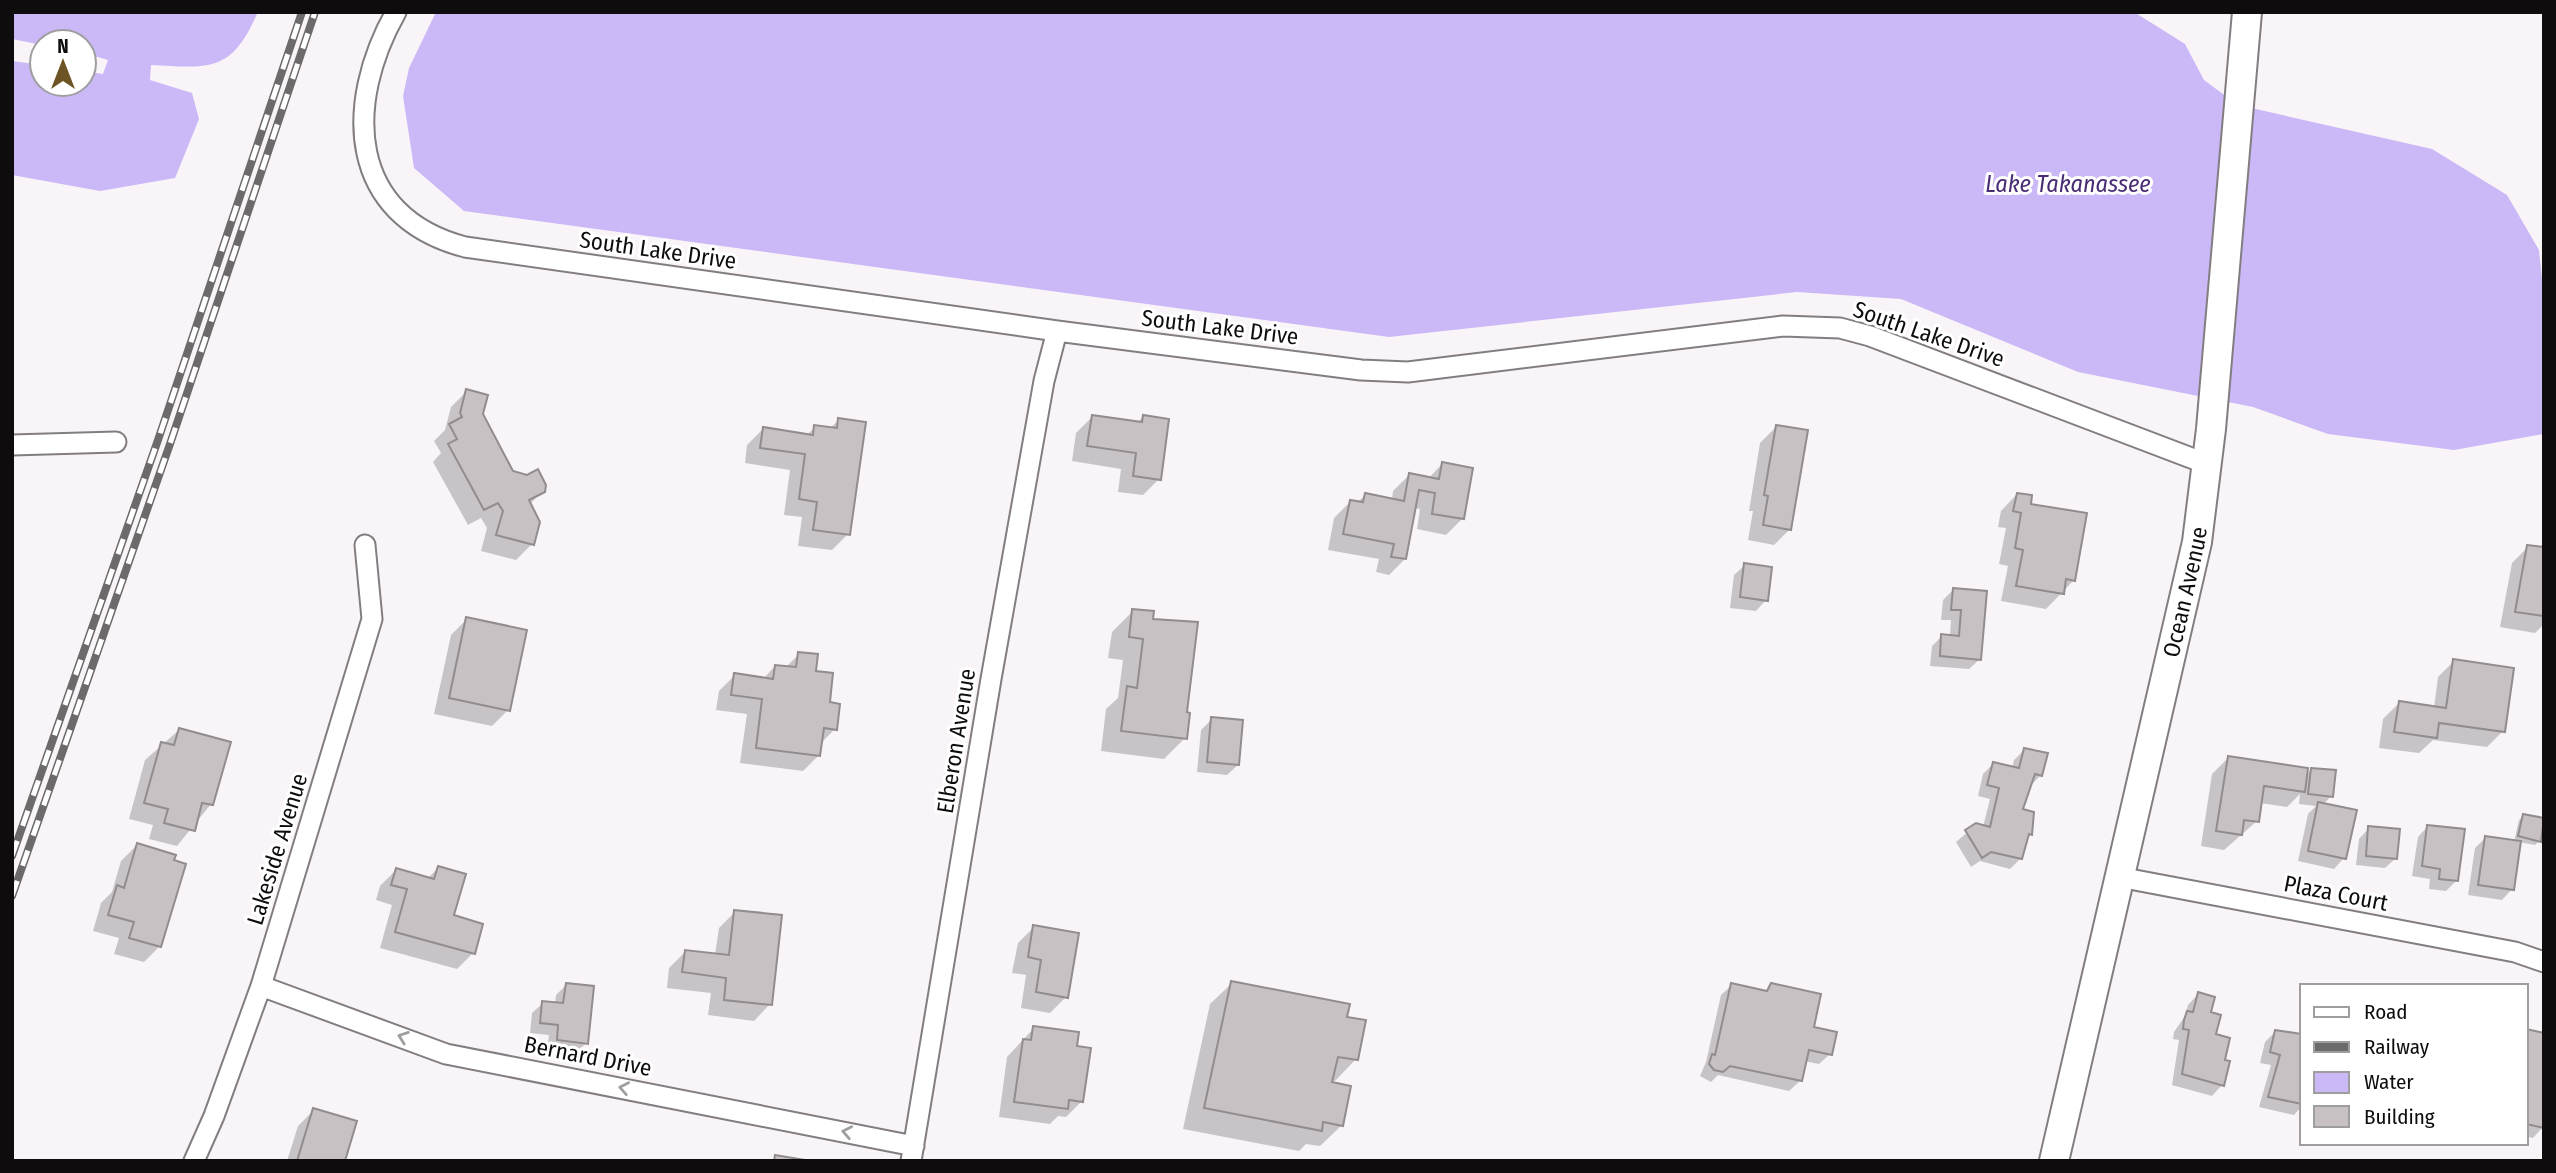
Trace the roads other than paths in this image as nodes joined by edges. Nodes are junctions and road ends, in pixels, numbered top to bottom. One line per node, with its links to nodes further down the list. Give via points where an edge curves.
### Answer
1 (397, 12): 3 (street, South Lake Drive, via 370,73 364,139 369,163 386,199 413,226 438,240)
2 (2247, 12): 6 (street, Ocean Avenue)
3 (1057, 331): 6 (street, South Lake Drive, via 1408,372 1783,326 1840,328 1901,346); 11 (street, Elberon Avenue, via 993,667)
4 (116, 442): 5 (street)
5 (12, 445)
6 (2207, 464): 8 (street, Ocean Avenue, via 2197,542)
7 (365, 545): 10 (street, Lakeside Avenue, via 372,619)
8 (2119, 877): 9 (street, Plaza Court); 13 (street, Ocean Avenue)
9 (2544, 962)
10 (261, 986): 11 (street, Bernard Drive, one-way to 10, via 446,1054); 12 (street, Lakeside Avenue)
11 (913, 1153)
12 (194, 1161)
13 (2054, 1161)

